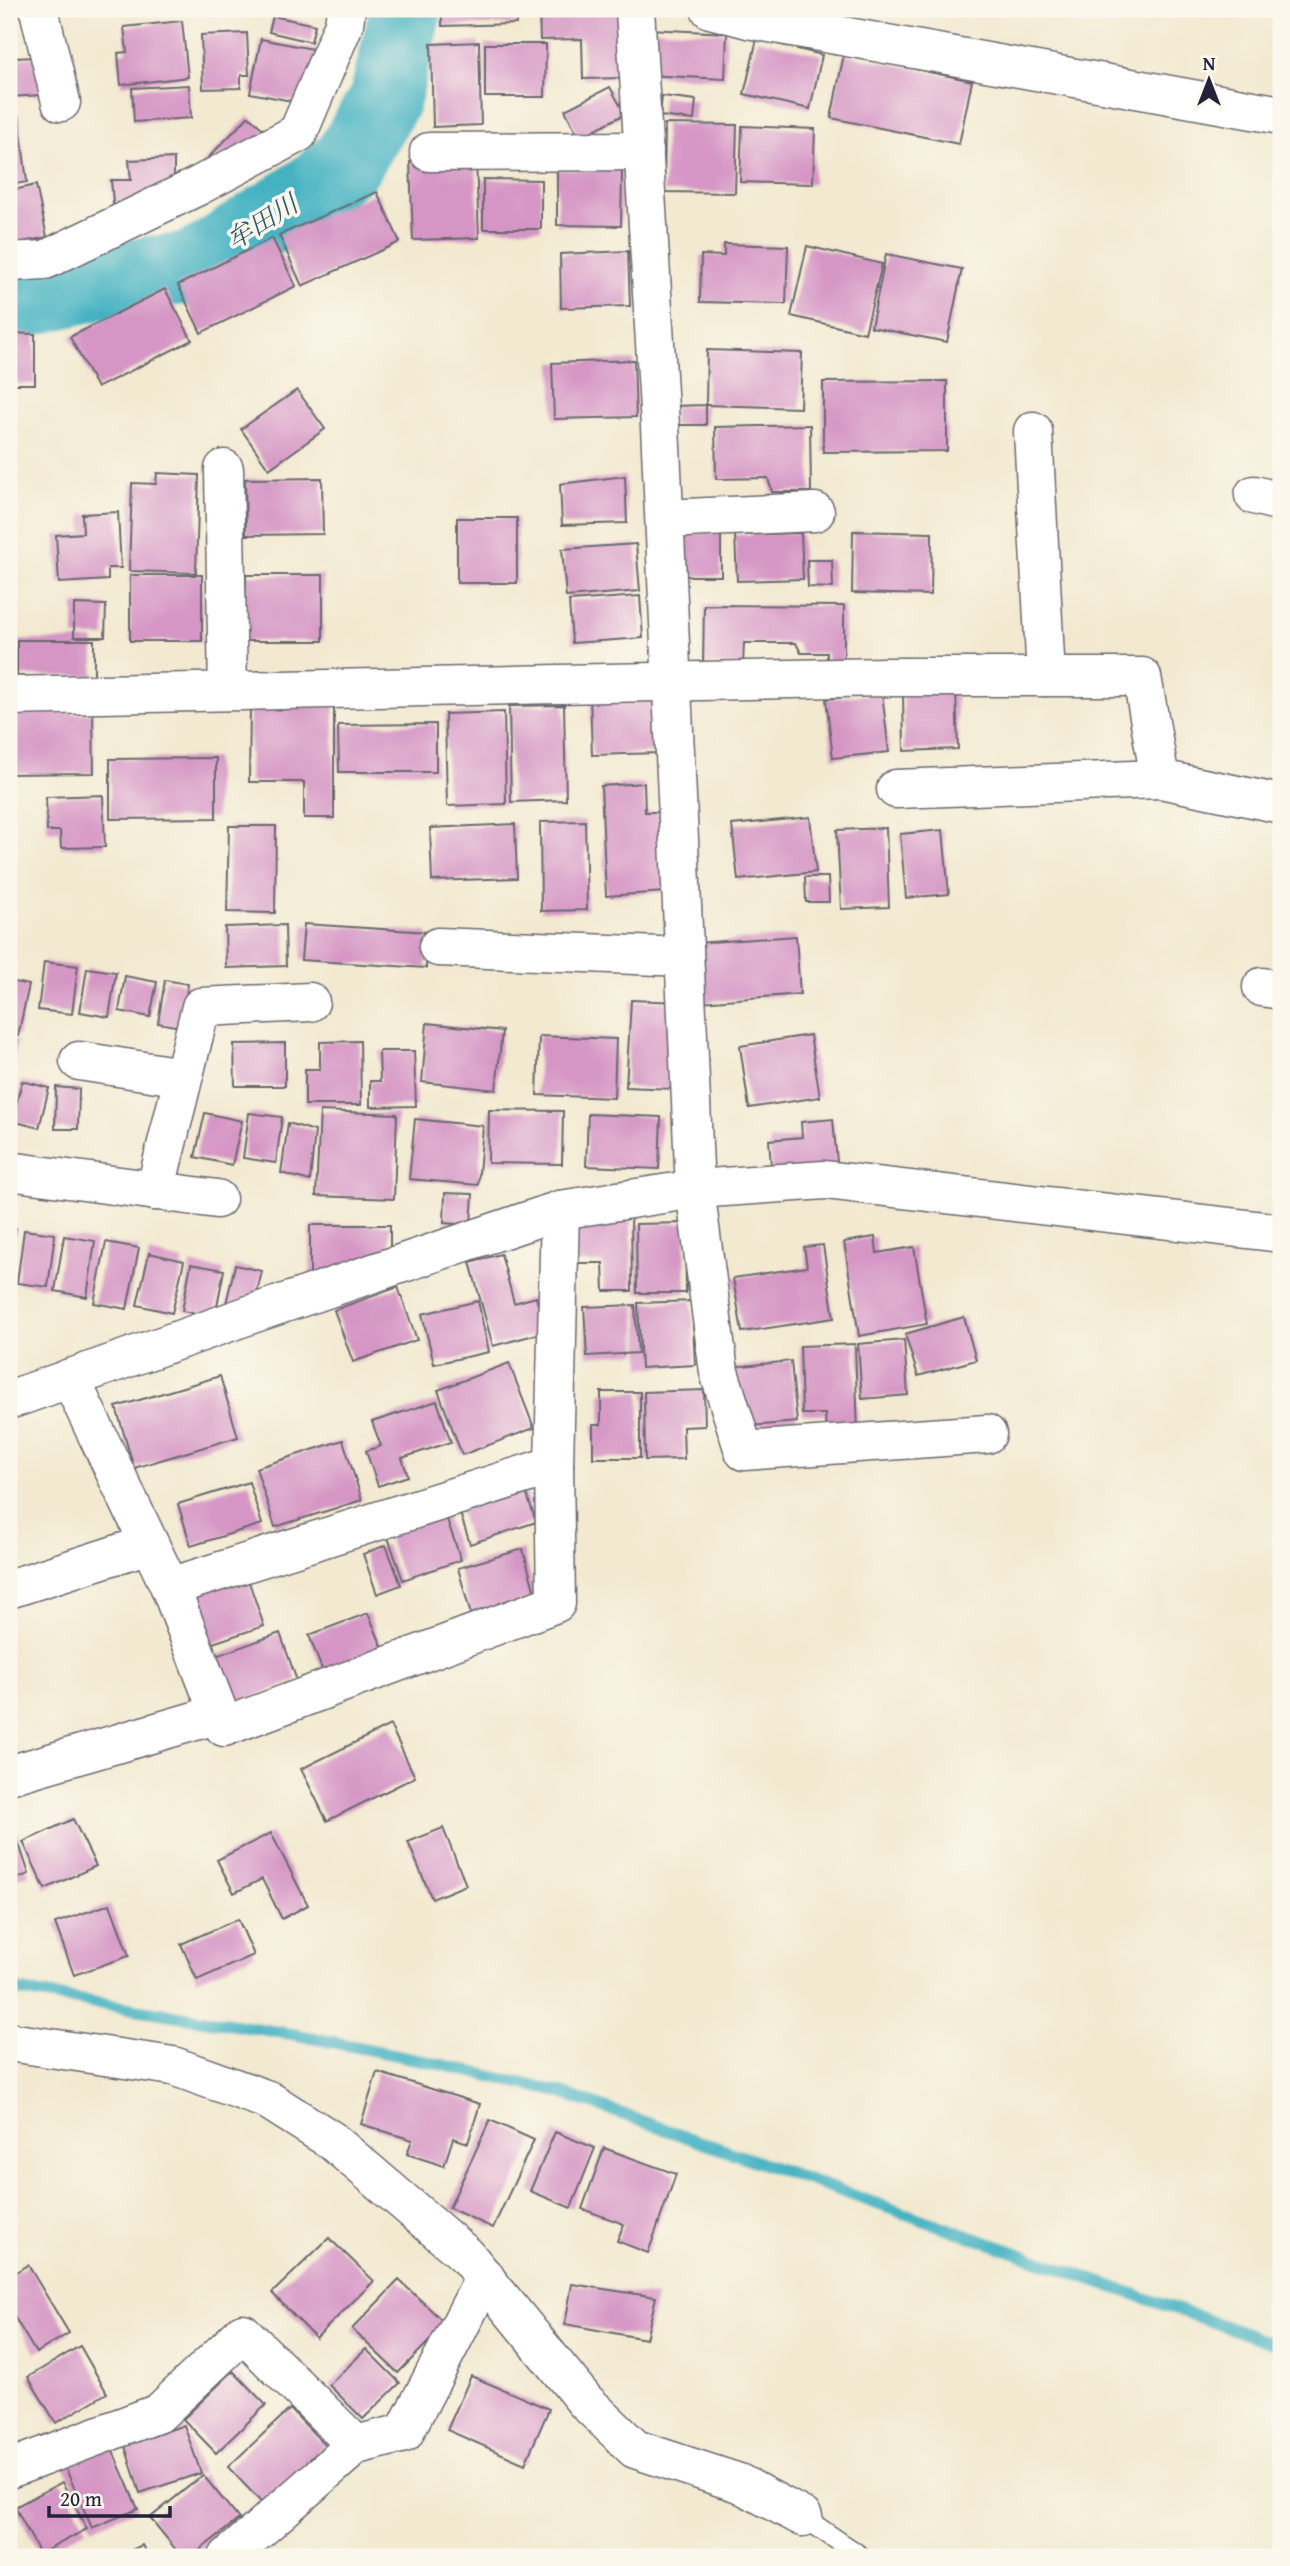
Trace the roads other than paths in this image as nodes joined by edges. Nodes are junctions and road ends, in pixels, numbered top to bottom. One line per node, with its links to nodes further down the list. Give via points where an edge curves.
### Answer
1 (346, 9): 9 (street, via 344,24 298,133 45,260)
2 (635, 9): 7 (street)
3 (710, 9): 6 (street)
4 (32, 11): 5 (street)
5 (61, 103)
6 (1281, 115)
7 (644, 151): 8 (street); 13 (street)
8 (429, 152)
9 (9, 262)
10 (1033, 431): 14 (street)
11 (224, 469): 16 (street)
12 (815, 512): 13 (street)
13 (665, 519): 15 (street)
14 (1046, 677): 15 (street); 18 (street, via 1142,677)
15 (672, 682): 16 (street); 22 (street)
16 (228, 691): 17 (street)
17 (9, 696)
18 (1160, 779): 19 (street); 20 (street)
19 (897, 789)
20 (1281, 804)
21 (438, 947): 22 (street)
22 (684, 957): 27 (street)
23 (310, 1002): 25 (street, via 201,1007)
24 (79, 1061): 25 (street)
25 (183, 1077): 28 (street)
26 (9, 1171): 28 (street)
27 (695, 1189): 30 (street); 31 (street, via 825,1180); 34 (street, via 719,1372 744,1451)
28 (155, 1191): 29 (street)
29 (217, 1199)
30 (560, 1210): 32 (street); 35 (street)
31 (1281, 1233)
32 (70, 1378): 33 (street); 36 (street)
33 (9, 1399)
34 (987, 1434)
35 (554, 1465): 37 (street); 39 (street, via 556,1603 224,1727)
36 (149, 1544): 37 (street); 38 (street)
37 (170, 1587): 39 (street)
38 (9, 1589)
39 (219, 1714): 40 (street)
40 (9, 1775)
41 (9, 2042): 42 (street, via 173,2066 268,2100 331,2140 466,2255)
42 (485, 2277): 43 (street, via 404,2433); 45 (street, via 586,2401 635,2449 739,2483)
43 (356, 2445): 44 (street, via 243,2333 159,2413); 46 (street)
44 (9, 2469)
45 (803, 2517): 47 (lane)
46 (228, 2557)
47 (862, 2557)

